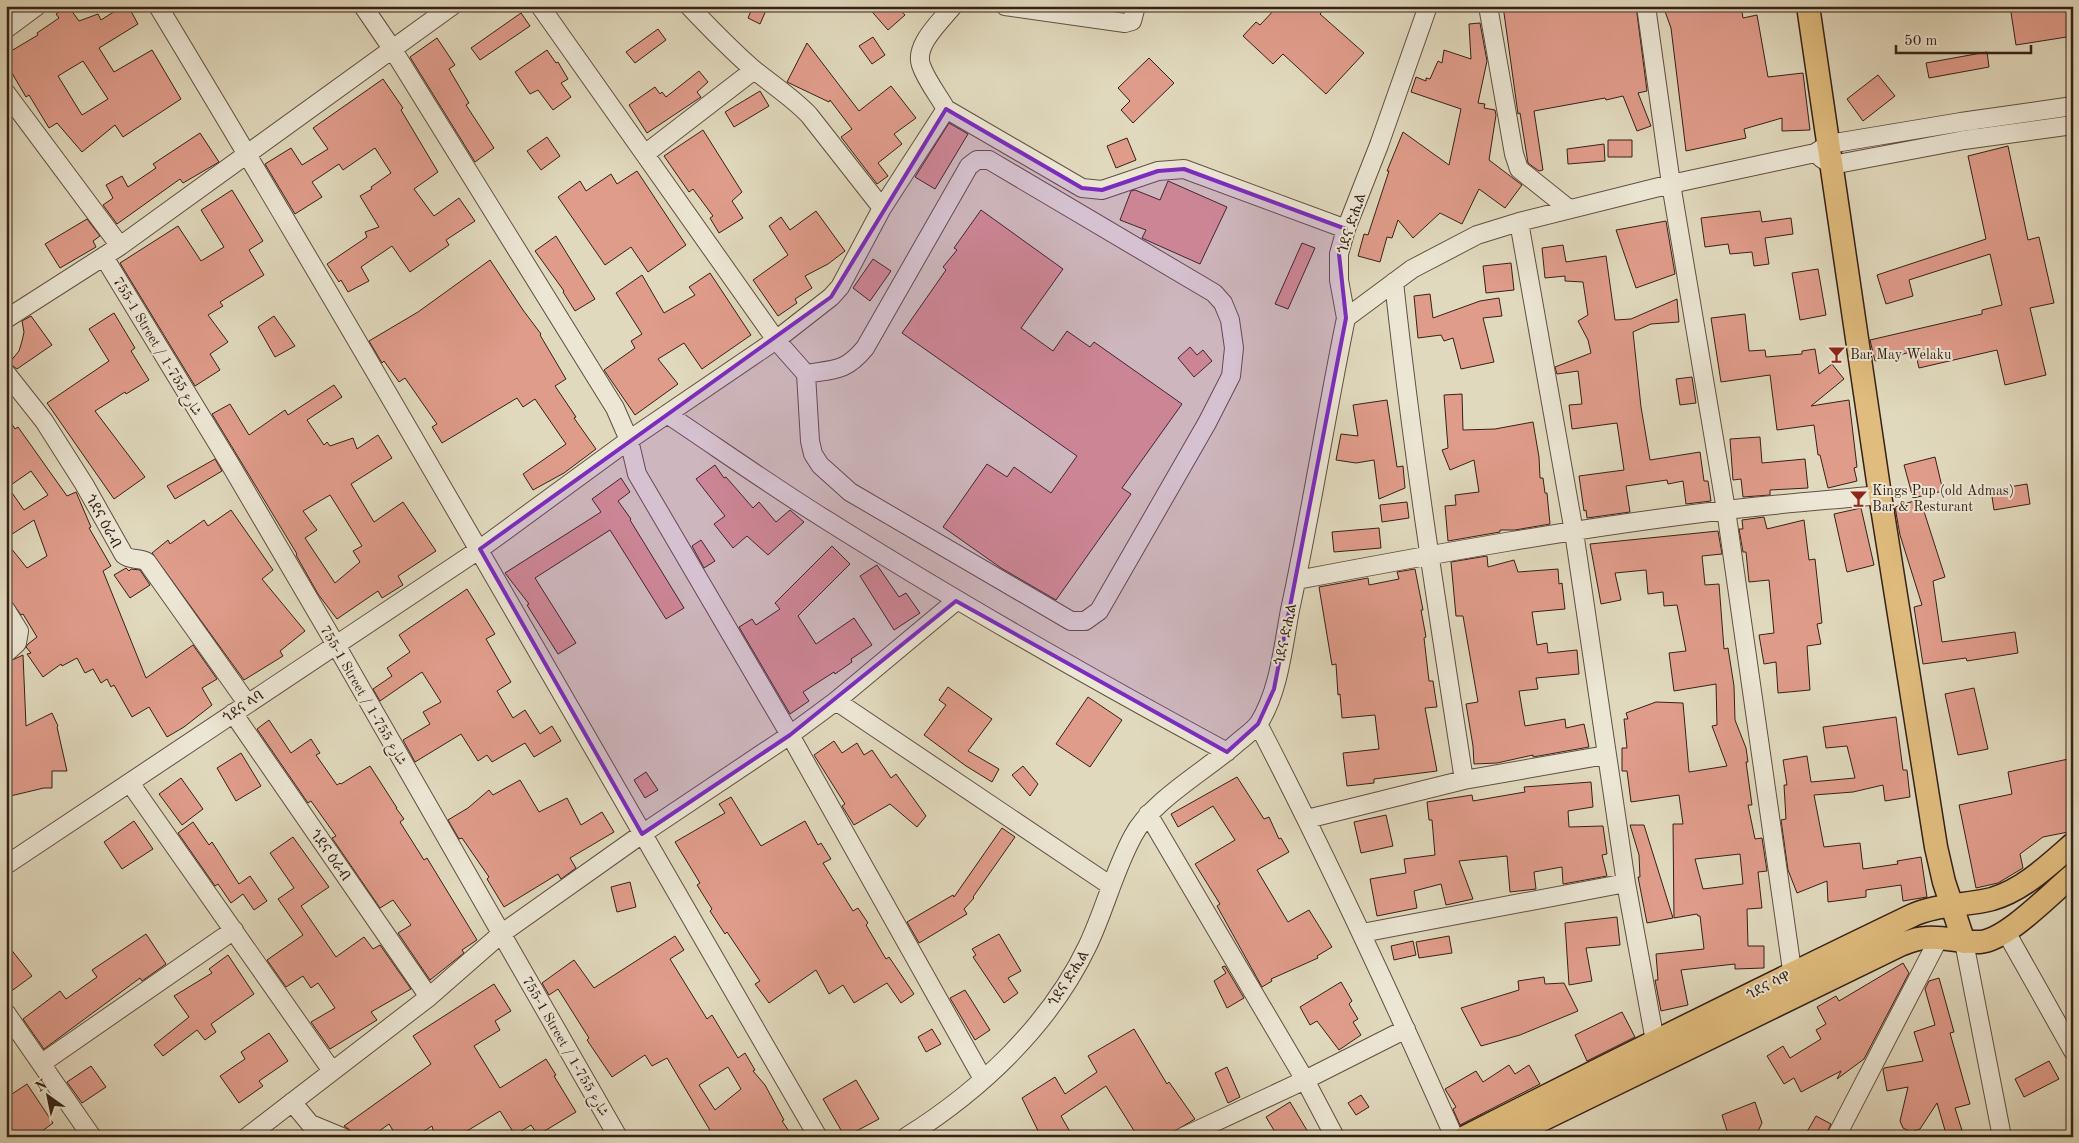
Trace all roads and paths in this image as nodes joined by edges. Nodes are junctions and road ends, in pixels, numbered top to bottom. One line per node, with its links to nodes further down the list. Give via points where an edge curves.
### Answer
1 (37, 6): 14 (street)
2 (158, 6): 21 (street)
3 (363, 6): 15 (street)
4 (452, 6): 15 (street)
5 (540, 6): 22 (street)
6 (689, 6): 16 (street)
7 (953, 6): 19 (street, via 927,39 920,54 922,69)
8 (1004, 6): 9 (street, via 1125,23 1132,21)
9 (1136, 6)
10 (1428, 6): 28 (street, ጎደና ድሒል)
11 (1488, 6): 26 (street, via 1519,168)
12 (1646, 6): 24 (street)
13 (1808, 6): 23 (main road)
14 (6, 29)
15 (393, 50): 21 (street); 38 (street, via 615,408)
16 (754, 70): 22 (street); 25 (street, via 809,115)
17 (6, 94): 29 (street)
18 (2073, 106): 23 (street, via 1961,122)
19 (946, 109): 25 (street, ጎደና ላባ); 28 (street, via 1082,188 1102,190 1158,171 1184,169)
20 (2073, 125): 23 (street)
21 (248, 154): 29 (street); 42 (street)
22 (645, 154): 34 (street)
23 (1825, 154): 24 (street); 39 (main road)
24 (1671, 184): 26 (street); 40 (street)
25 (882, 208): 34 (street, ጎደና ላባ, via 836,293)
26 (1569, 209): 27 (street)
27 (1519, 222): 31 (street, via 1477,235); 41 (street)
28 (1346, 229): 32 (street, ጎደና ድሒል, via 1339,254 1339,280)
29 (120, 246): 30 (street)
30 (104, 257): 33 (street); 47 (street, 755-1 Street / شارع 755-1)
31 (1394, 282): 32 (street); 43 (street)
32 (1346, 318): 44 (street, ጎደና ድሒል)
33 (6, 319)
34 (776, 340): 36 (street); 37 (street, ጎደና ላባ)
35 (6, 373): 50 (street, ጎደና ዕራብ, via 44,421 124,555 147,562)
36 (806, 374): 36 (street, via 844,368 865,348 969,166 977,160 989,160 1214,293 1223,303 1230,320 1234,348 1231,376 1207,424 1099,611 1085,621 1071,622 850,492 832,477 813,454)
37 (667, 414): 38 (street, ጎደና ላባ); 45 (street, via 826,520)
38 (629, 440): 42 (street, ጎደና ላባ); 52 (street, via 637,474)
39 (1880, 495): 40 (street); 65 (main road, via 1936,847)
40 (1726, 510): 41 (street); 72 (street)
41 (1574, 532): 43 (street); 54 (street)
42 (480, 549): 47 (street, ጎደና ላባ); 59 (street)
43 (1428, 555): 44 (street); 55 (street)
44 (1296, 580): 51 (street, ጎደና ድሒል, via 1274,689)
45 (956, 600): 49 (street); 53 (street)
46 (6, 610): 48 (street, via 19,631 17,643)
47 (336, 645): 50 (street, ጎደና ላባ); 69 (street, 755-1 Street / شارع 755-1)
48 (6, 653)
49 (836, 701): 52 (street); 64 (street)
50 (240, 708): 56 (street, ጎደና ላባ); 74 (street, ጎደና ዕራብ)
51 (1258, 724): 53 (street, ጎደና ድሒል); 58 (street)
52 (790, 735): 59 (street); 82 (street)
53 (1227, 752): 57 (street, ጎደና ድሒል)
54 (1606, 755): 55 (street); 63 (street)
55 (1464, 780): 58 (street)
56 (130, 783): 61 (street, ጎደና ላባ); 66 (street)
57 (1148, 814): 64 (street, ጎደና ድሒል, via 1134,834); 83 (street)
58 (1307, 818): 68 (street)
59 (642, 834): 69 (street); 90 (street)
60 (2073, 844): 65 (main road, ጎደና ሳዋ, via 2010,892)
61 (6, 865)
62 (2073, 875): 67 (main road, ጎደና ሳዋ)
63 (1626, 883): 68 (street); 77 (street)
64 (1111, 886): 82 (street, ጎደና ድሒል, via 1071,979 1033,1031)
65 (1952, 906): 71 (main road); 72 (main road, ጎደና ሳዋ, via 1921,912)
66 (234, 930): 79 (street); 81 (street)
67 (2006, 932): 71 (main road, ጎደና ሳዋ, via 1993,940); 78 (street)
68 (1362, 933): 76 (street)
69 (501, 934): 74 (street); 89 (street, 755-1 Street / شارع 755-1)
70 (1939, 938): 71 (main road, ጎደና ሳዋ); 73 (main road, ጎደና ሳዋ, via 1900,945); 97 (street)
71 (1964, 942): 98 (street)
72 (1792, 973): 73 (street); 77 (main road, ጎደና ሳዋ)
73 (1797, 996): 80 (main road, ጎደና ሳዋ)
74 (429, 997): 81 (street)
75 (6, 1012): 79 (street)
76 (1406, 1029): 83 (street); 94 (street)
77 (1655, 1041): 80 (street); 95 (main road, ጎደና ሳዋ)
78 (2073, 1051)
79 (42, 1063): 86 (street)
80 (1660, 1063): 96 (main road, ጎደና ሳዋ)
81 (332, 1071): 84 (street)
82 (983, 1079): 91 (street, ጎደና ድሒል)
83 (1305, 1080): 92 (street); 93 (street)
84 (292, 1102): 85 (street); 87 (street)
85 (317, 1131): 88 (street)
86 (92, 1137)
87 (247, 1137)
88 (342, 1137)
89 (618, 1137)
90 (818, 1137)
91 (906, 1137)
92 (1184, 1137)
93 (1335, 1137)
94 (1454, 1137)
95 (1465, 1137)
96 (1507, 1137)
97 (1836, 1137)
98 (2002, 1137)

